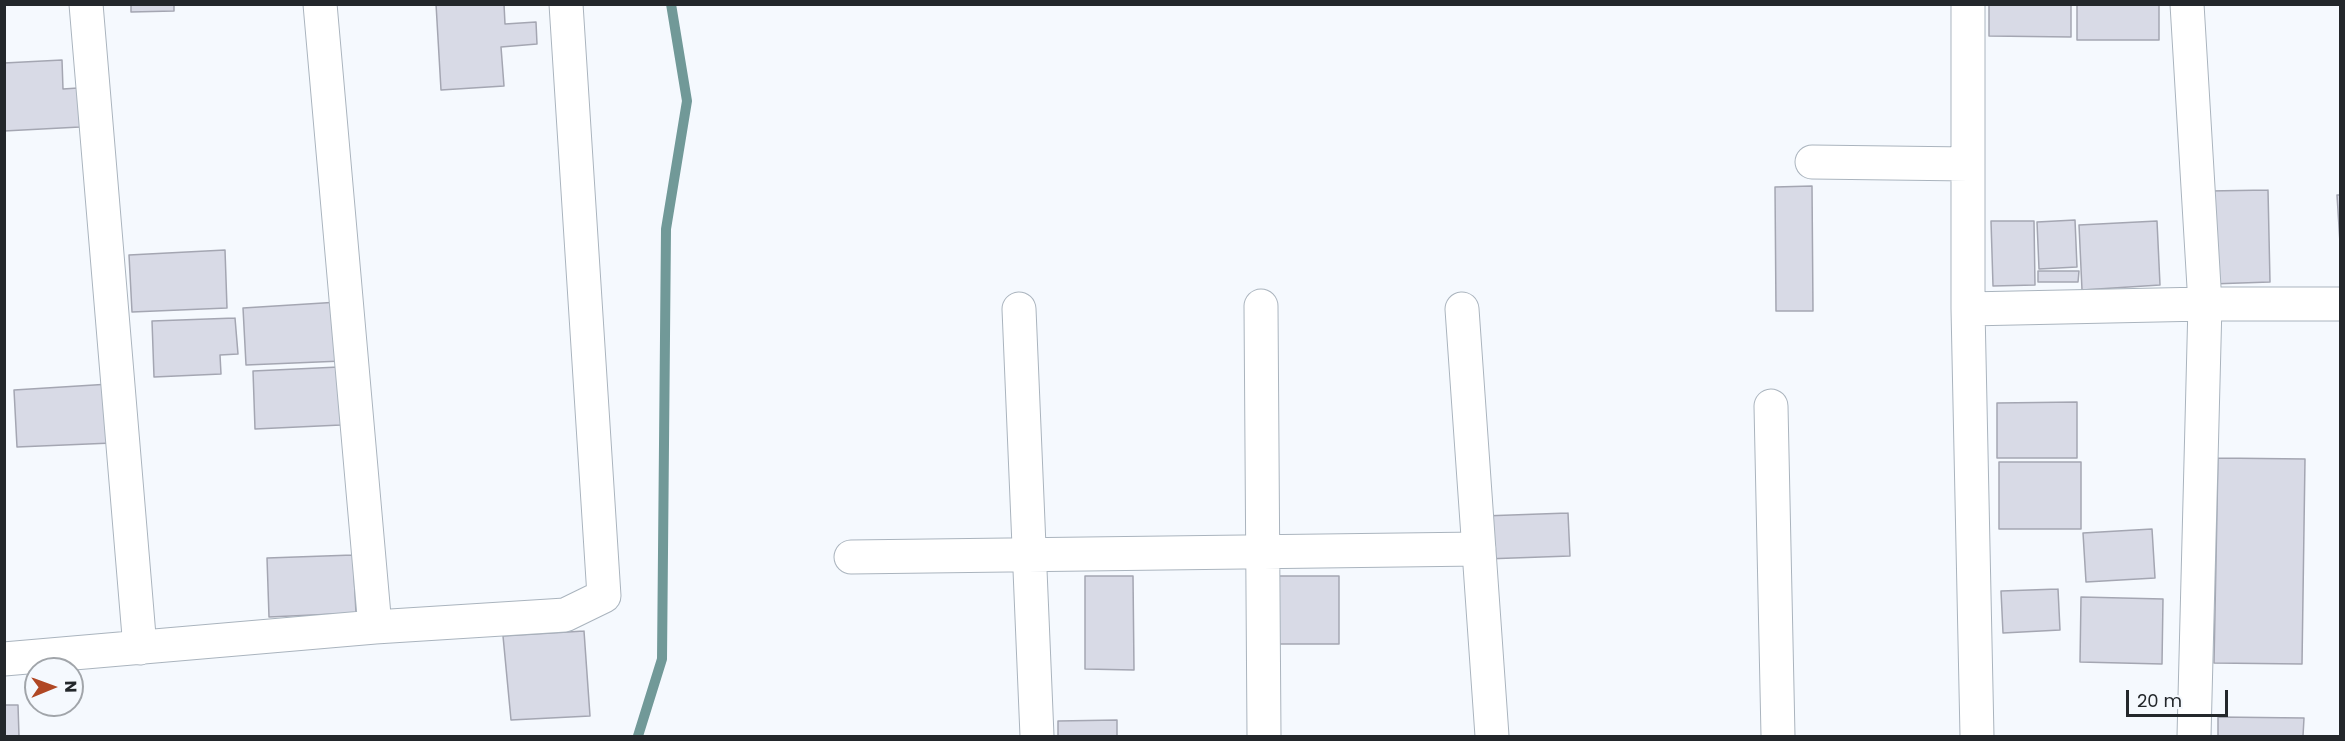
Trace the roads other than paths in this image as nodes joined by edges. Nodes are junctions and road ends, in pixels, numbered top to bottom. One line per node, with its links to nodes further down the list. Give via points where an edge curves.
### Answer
1 (86, 4): 20 (street)
2 (320, 4): 19 (street)
3 (566, 4): 19 (street, via 604,596 565,615)
4 (1968, 4): 7 (street)
5 (2187, 4): 8 (street)
6 (1812, 162): 7 (street)
7 (1968, 164): 13 (street)
8 (2205, 304): 9 (street); 13 (street); 27 (street)
9 (2340, 304)
10 (1261, 306): 16 (street)
11 (1019, 309): 17 (street)
12 (1462, 309): 15 (street)
13 (1968, 309): 26 (street)
14 (1771, 406): 25 (street)
15 (1479, 549): 16 (street); 24 (street)
16 (1263, 552): 17 (street); 23 (street)
17 (1030, 555): 18 (street); 22 (street)
18 (851, 557)
19 (375, 627): 20 (street)
20 (140, 648): 21 (street)
21 (4, 659)
22 (1037, 736)
23 (1264, 736)
24 (1492, 736)
25 (1778, 736)
26 (1977, 736)
27 (2194, 736)

